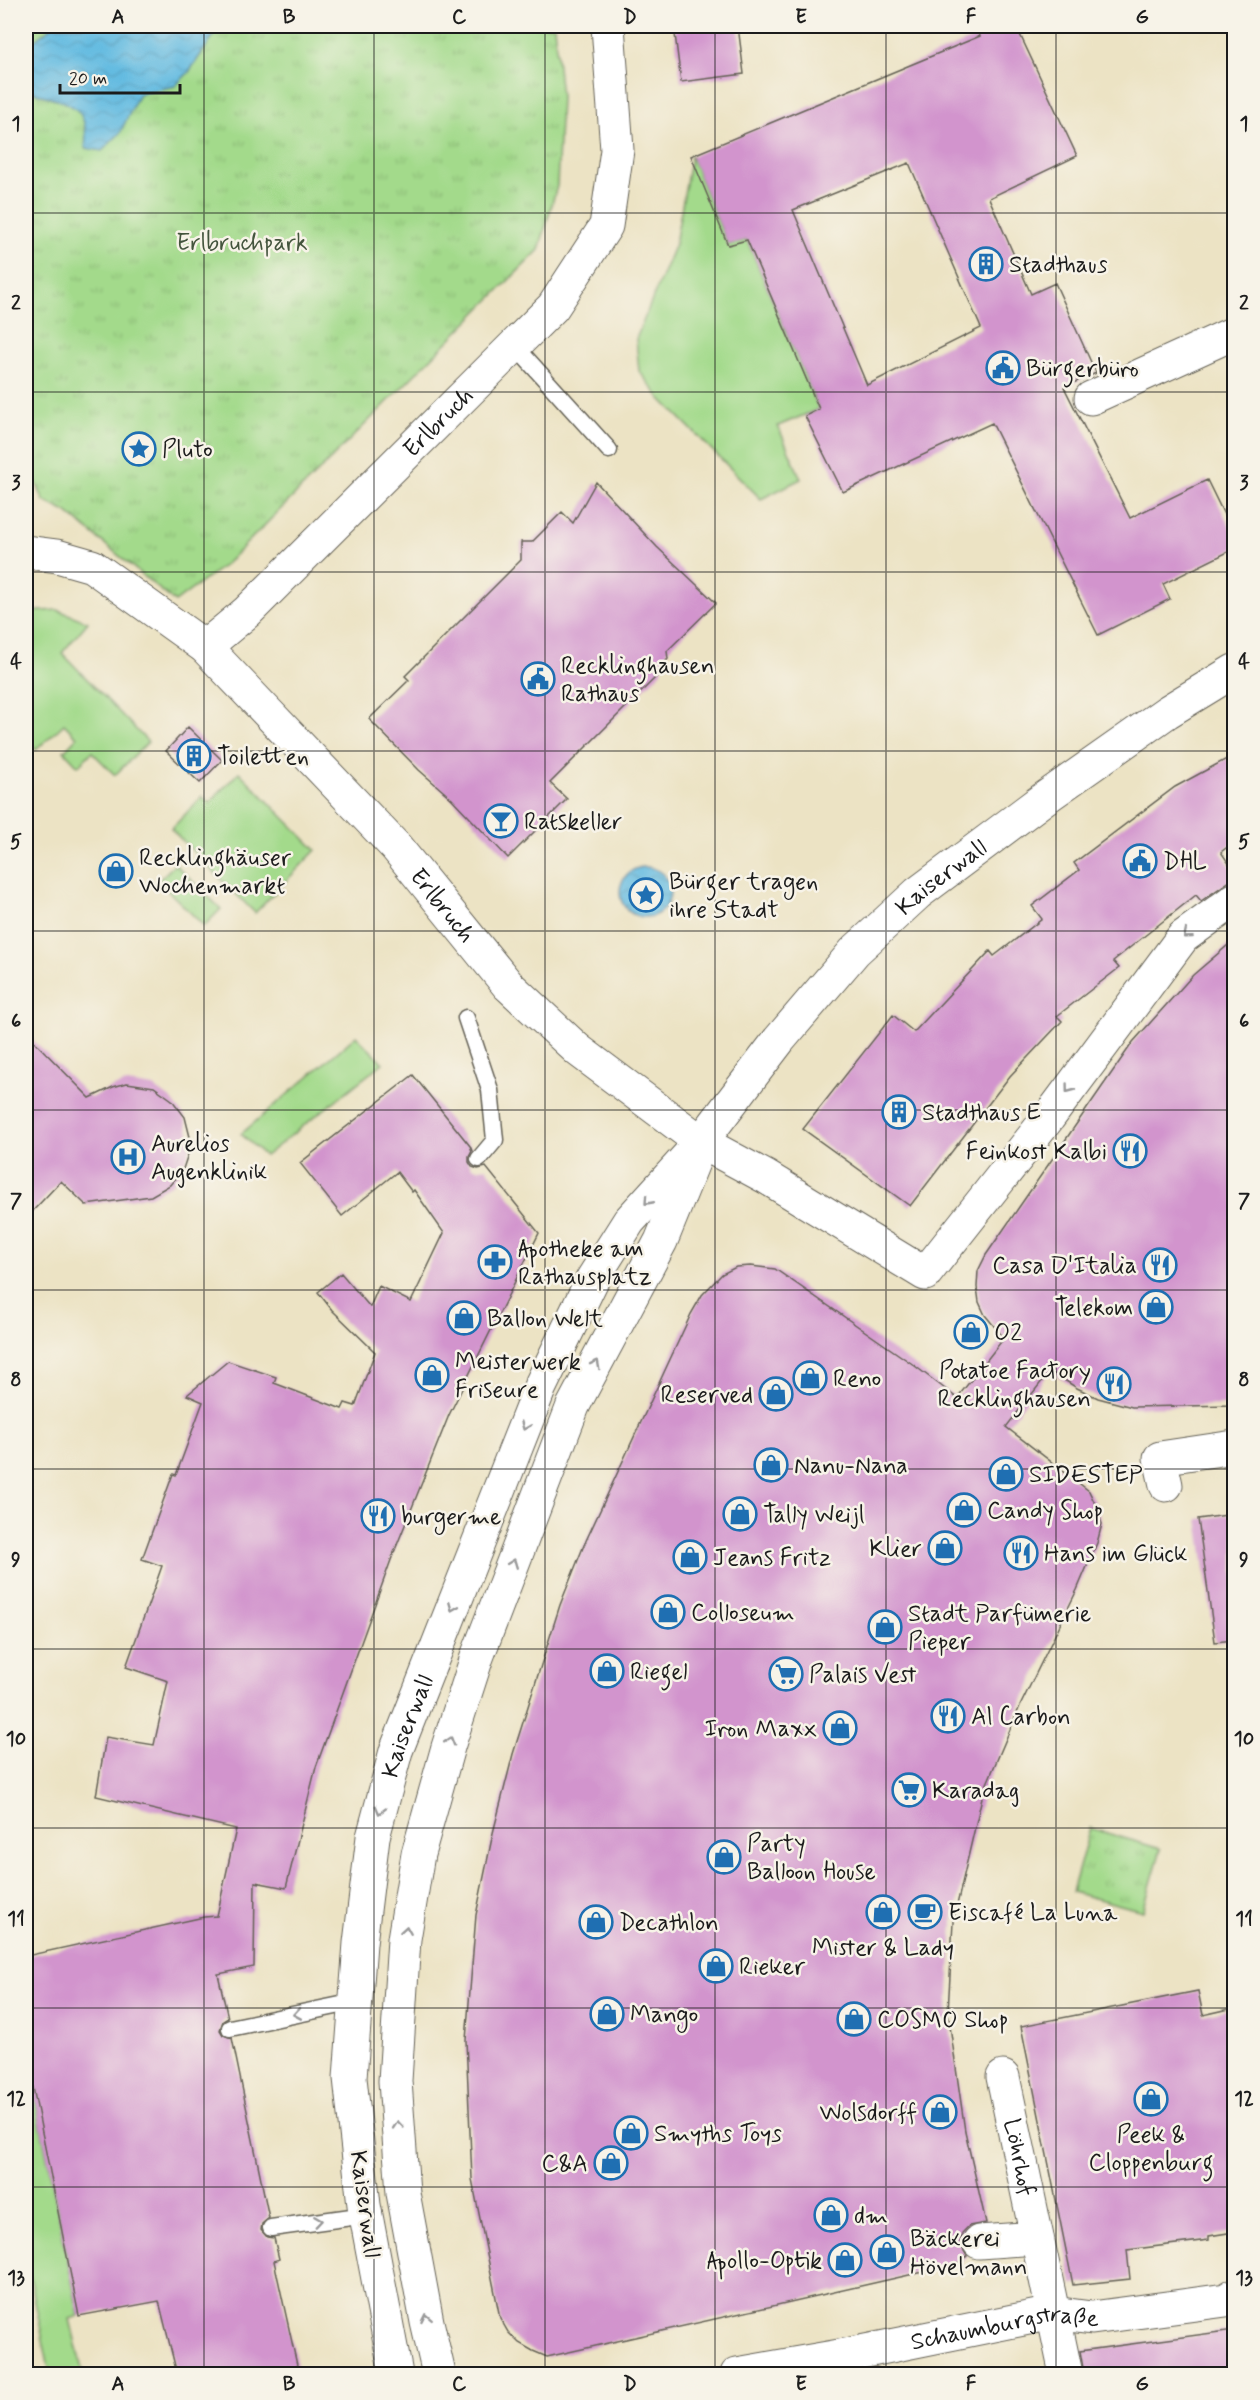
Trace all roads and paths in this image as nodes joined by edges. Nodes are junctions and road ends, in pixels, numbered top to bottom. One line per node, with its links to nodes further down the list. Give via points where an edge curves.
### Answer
1 (608, 26): 3 (street, Erlbruch, via 617,150 606,225 553,308)
2 (1234, 333): 4 (street)
3 (515, 346): 5 (lane); 7 (street, Erlbruch, via 247,612)
4 (1090, 398)
5 (609, 450)
6 (26, 552): 7 (street, Erlbruch, via 92,567)
7 (205, 647): 11 (street, Erlbruch, via 396,847 508,986 578,1050)
8 (1234, 671): 11 (street, Kaiserwall, via 1167,712 918,892 855,951 779,1040)
9 (1234, 900): 11 (street, Erlbruch, one-way to 11, via 1183,937 925,1274 766,1176)
10 (466, 1018): 12 (lane, via 490,1090 495,1140)
11 (701, 1142): 15 (street, Kaiserwall, one-way to 15, via 629,1221 593,1278 540,1387 396,1751 373,1837); 25 (street, Kaiserwall, one-way to 11, via 404,2193 395,2081 404,1939 418,1854 477,1657 573,1407 662,1241)
12 (479, 1159)
13 (1234, 1446): 14 (street)
14 (1163, 1471)
15 (355, 2001): 16 (lane, one-way to 16); 18 (street, Kaiserwall, via 350,2078)
16 (230, 2028)
17 (1003, 2077): 20 (street, Löhrhof)
18 (366, 2215): 19 (lane, one-way to 18); 24 (street, Kaiserwall)
19 (271, 2228)
20 (1037, 2238): 21 (street); 23 (street, Löhrhof)
21 (979, 2242)
22 (1234, 2295): 23 (street, Schaumburgstraße, via 1226,2300 1092,2318)
23 (1053, 2313): 26 (street, Schaumburgstraße); 27 (street, Löhrhof)
24 (396, 2374)
25 (440, 2374)
26 (736, 2374)
27 (1066, 2374)

